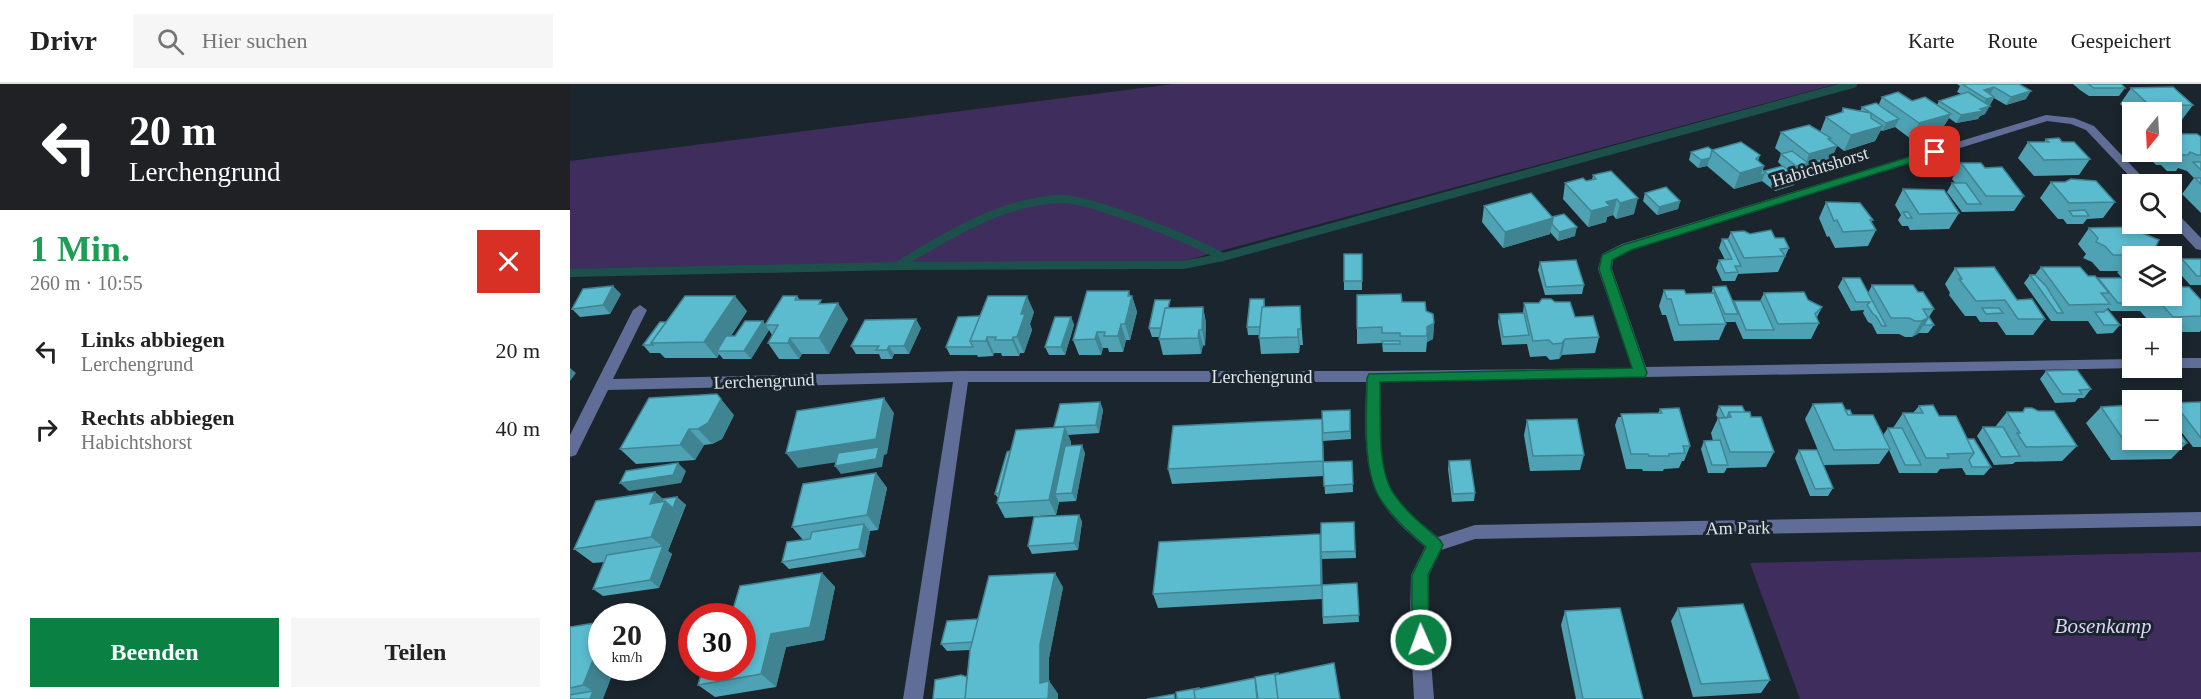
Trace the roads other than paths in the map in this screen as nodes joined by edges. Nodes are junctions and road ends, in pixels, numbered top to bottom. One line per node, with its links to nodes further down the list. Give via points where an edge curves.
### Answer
1 (2134, 174): 8 (street, Habichtshorst, via 2090,128 2046,118 1627,247 1607,258 1605,269)
2 (2182, 226): 3 (street)
3 (2201, 246)
4 (639, 310): 11 (street)
5 (2182, 363): 6 (street)
6 (2201, 363)
7 (2122, 364): 8 (street)
8 (1641, 373): 10 (street)
9 (961, 376): 10 (street, Lerchengrund); 11 (street, Lerchengrund); 15 (street)
10 (1373, 378): 14 (street, via 1376,467 1386,495)
11 (604, 385): 12 (street)
12 (571, 448)
13 (2201, 519): 14 (street, Am Park, via 1475,532)
14 (1435, 545): 16 (street, via 1420,575)
15 (913, 699)
16 (1424, 699)

